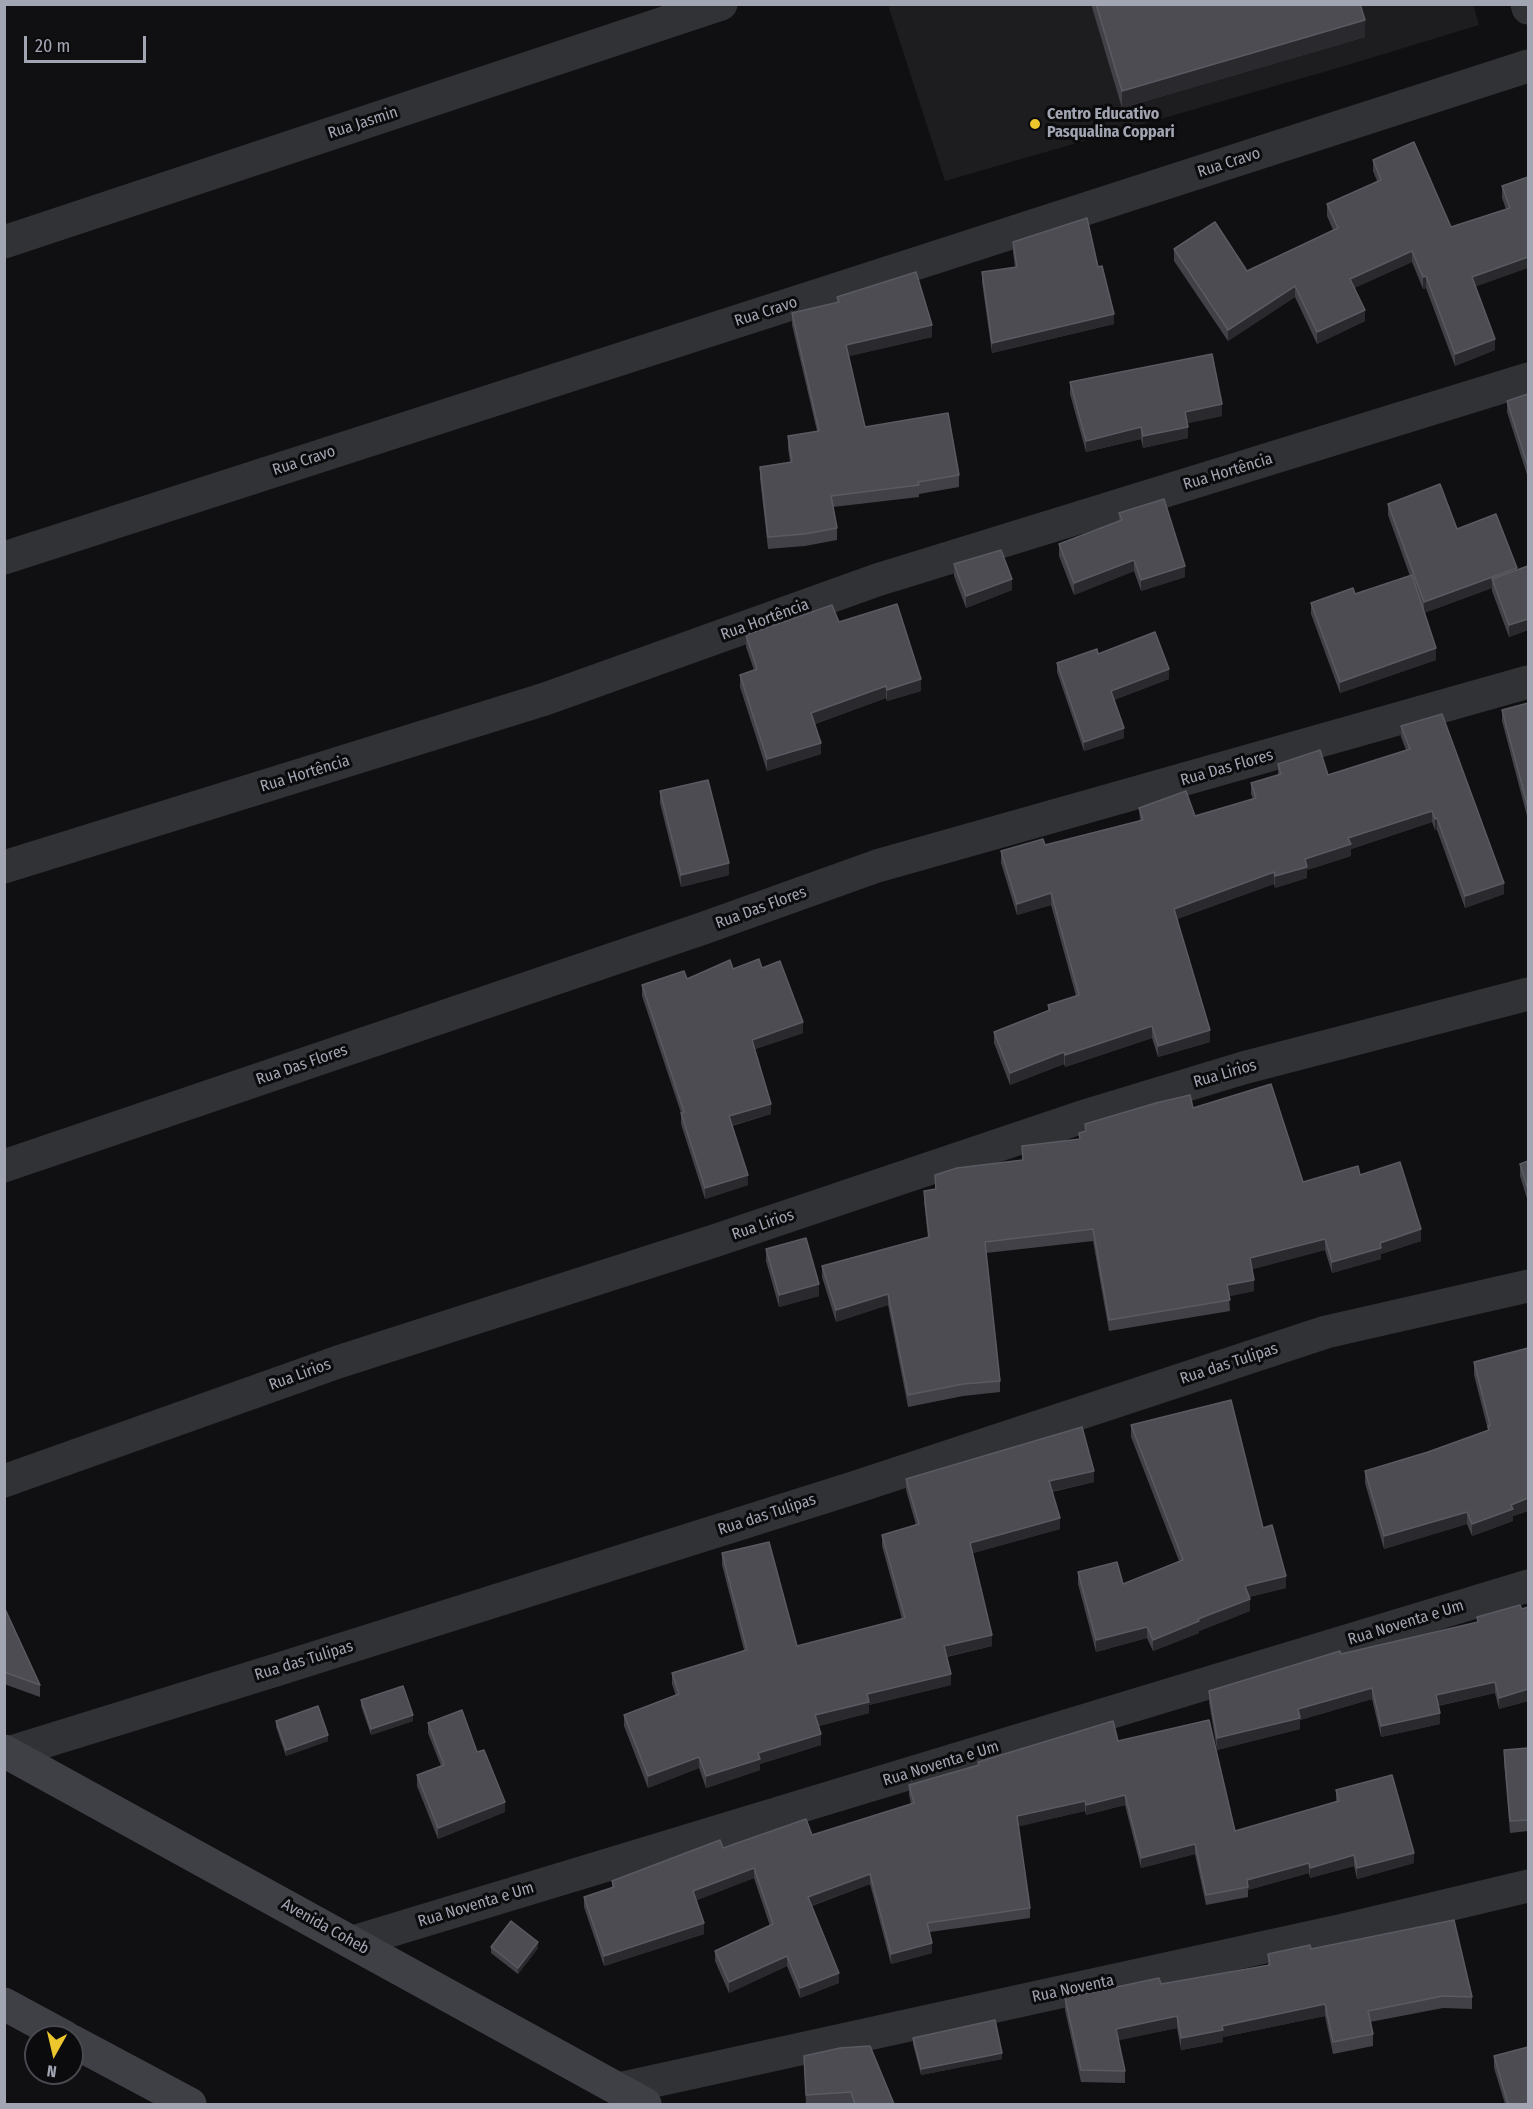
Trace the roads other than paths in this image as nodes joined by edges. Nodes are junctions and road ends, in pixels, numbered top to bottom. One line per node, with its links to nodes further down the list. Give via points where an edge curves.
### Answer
1 (721, 4): 3 (street, Rua Jasmin)
2 (1528, 66): 5 (street, Rua Cravo)
3 (4, 242)
4 (1528, 379): 7 (street, Rua Hortência, via 877,580 545,699)
5 (4, 558)
6 (1528, 682): 9 (street, Rua Das Flores, via 878,866)
7 (4, 867)
8 (1528, 994): 11 (street, Rua Lirios, via 1243,1068 1088,1115 338,1362)
9 (4, 1166)
10 (1528, 1286): 13 (street, Rua das Tulipas, via 1326,1332 853,1488)
11 (4, 1481)
12 (1528, 1586): 15 (street, Rua Noventa e Um)
13 (6, 1752): 15 (main road, Avenida Coheb)
14 (1528, 1886): 19 (street, Rua Noventa)
15 (353, 1942): 19 (main road, Avenida Coheb)
16 (4, 2004): 17 (main road)
17 (43, 2025)
18 (84, 2047): 20 (main road)
19 (631, 2097)
20 (190, 2104)

